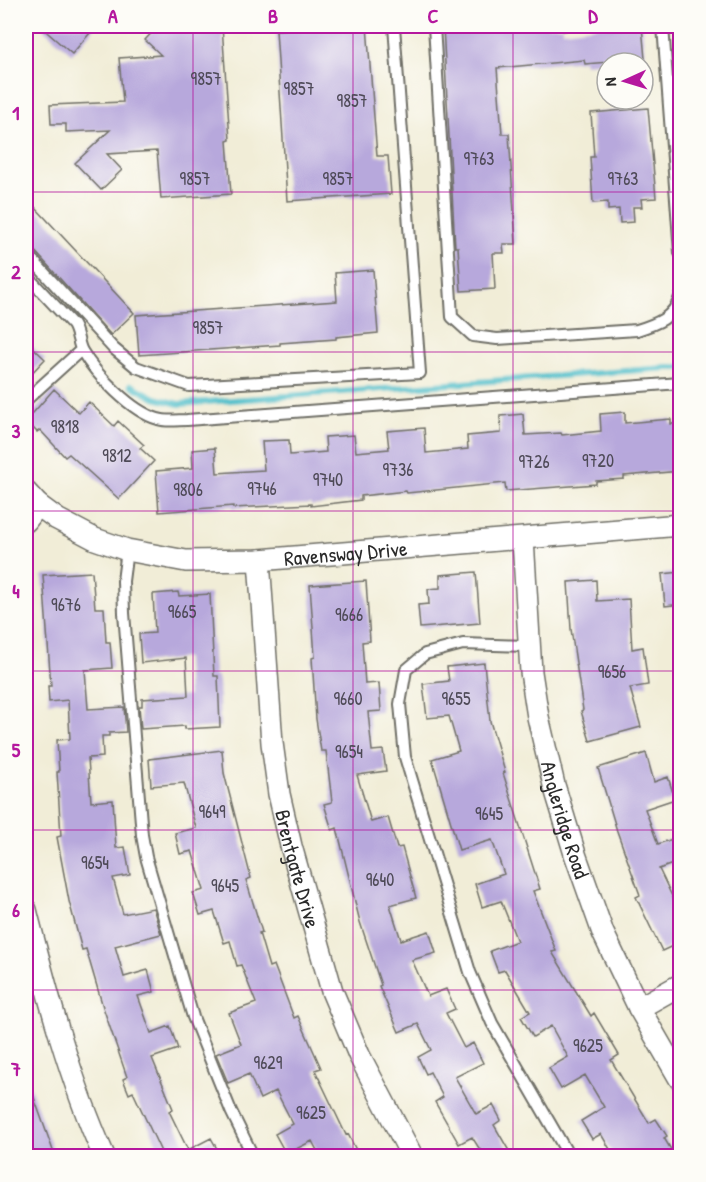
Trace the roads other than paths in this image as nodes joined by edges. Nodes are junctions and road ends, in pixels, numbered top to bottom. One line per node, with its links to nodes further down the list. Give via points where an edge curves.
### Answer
1 (394, 26): 5 (lane, via 420,373 189,386 136,367 113,348)
2 (434, 26): 7 (lane, via 452,317 473,336 497,339 637,330 659,324 673,312)
3 (663, 26): 4 (lane)
4 (681, 253)
5 (26, 254)
6 (26, 275): 8 (lane, via 73,325)
7 (681, 297)
8 (81, 350): 9 (lane, via 135,409 160,420); 10 (lane)
9 (681, 383)
10 (26, 400)
11 (30, 506): 14 (street, Ravensway Drive, via 95,539)
12 (681, 525): 13 (street, Ravensway Drive)
13 (523, 538): 15 (street, Ravensway Drive); 16 (street, Angleridge Road)
14 (127, 550): 15 (street, Ravensway Drive, via 186,561); 22 (lane, via 124,613 146,857 193,1017)
15 (259, 560): 23 (street, Brentgate Drive, via 272,743 291,846 332,991 359,1055)
16 (529, 646): 19 (street, Angleridge Road, via 538,717 554,785 603,933); 24 (lane, via 463,644 425,654 406,670 400,704 405,757 470,972 492,1023)
17 (26, 910): 21 (street, via 53,1015)
18 (681, 985): 19 (street)
19 (639, 1008): 20 (street, Angleridge Road)
20 (681, 1079)
21 (104, 1156)
22 (253, 1156)
23 (412, 1156)
24 (569, 1156)

